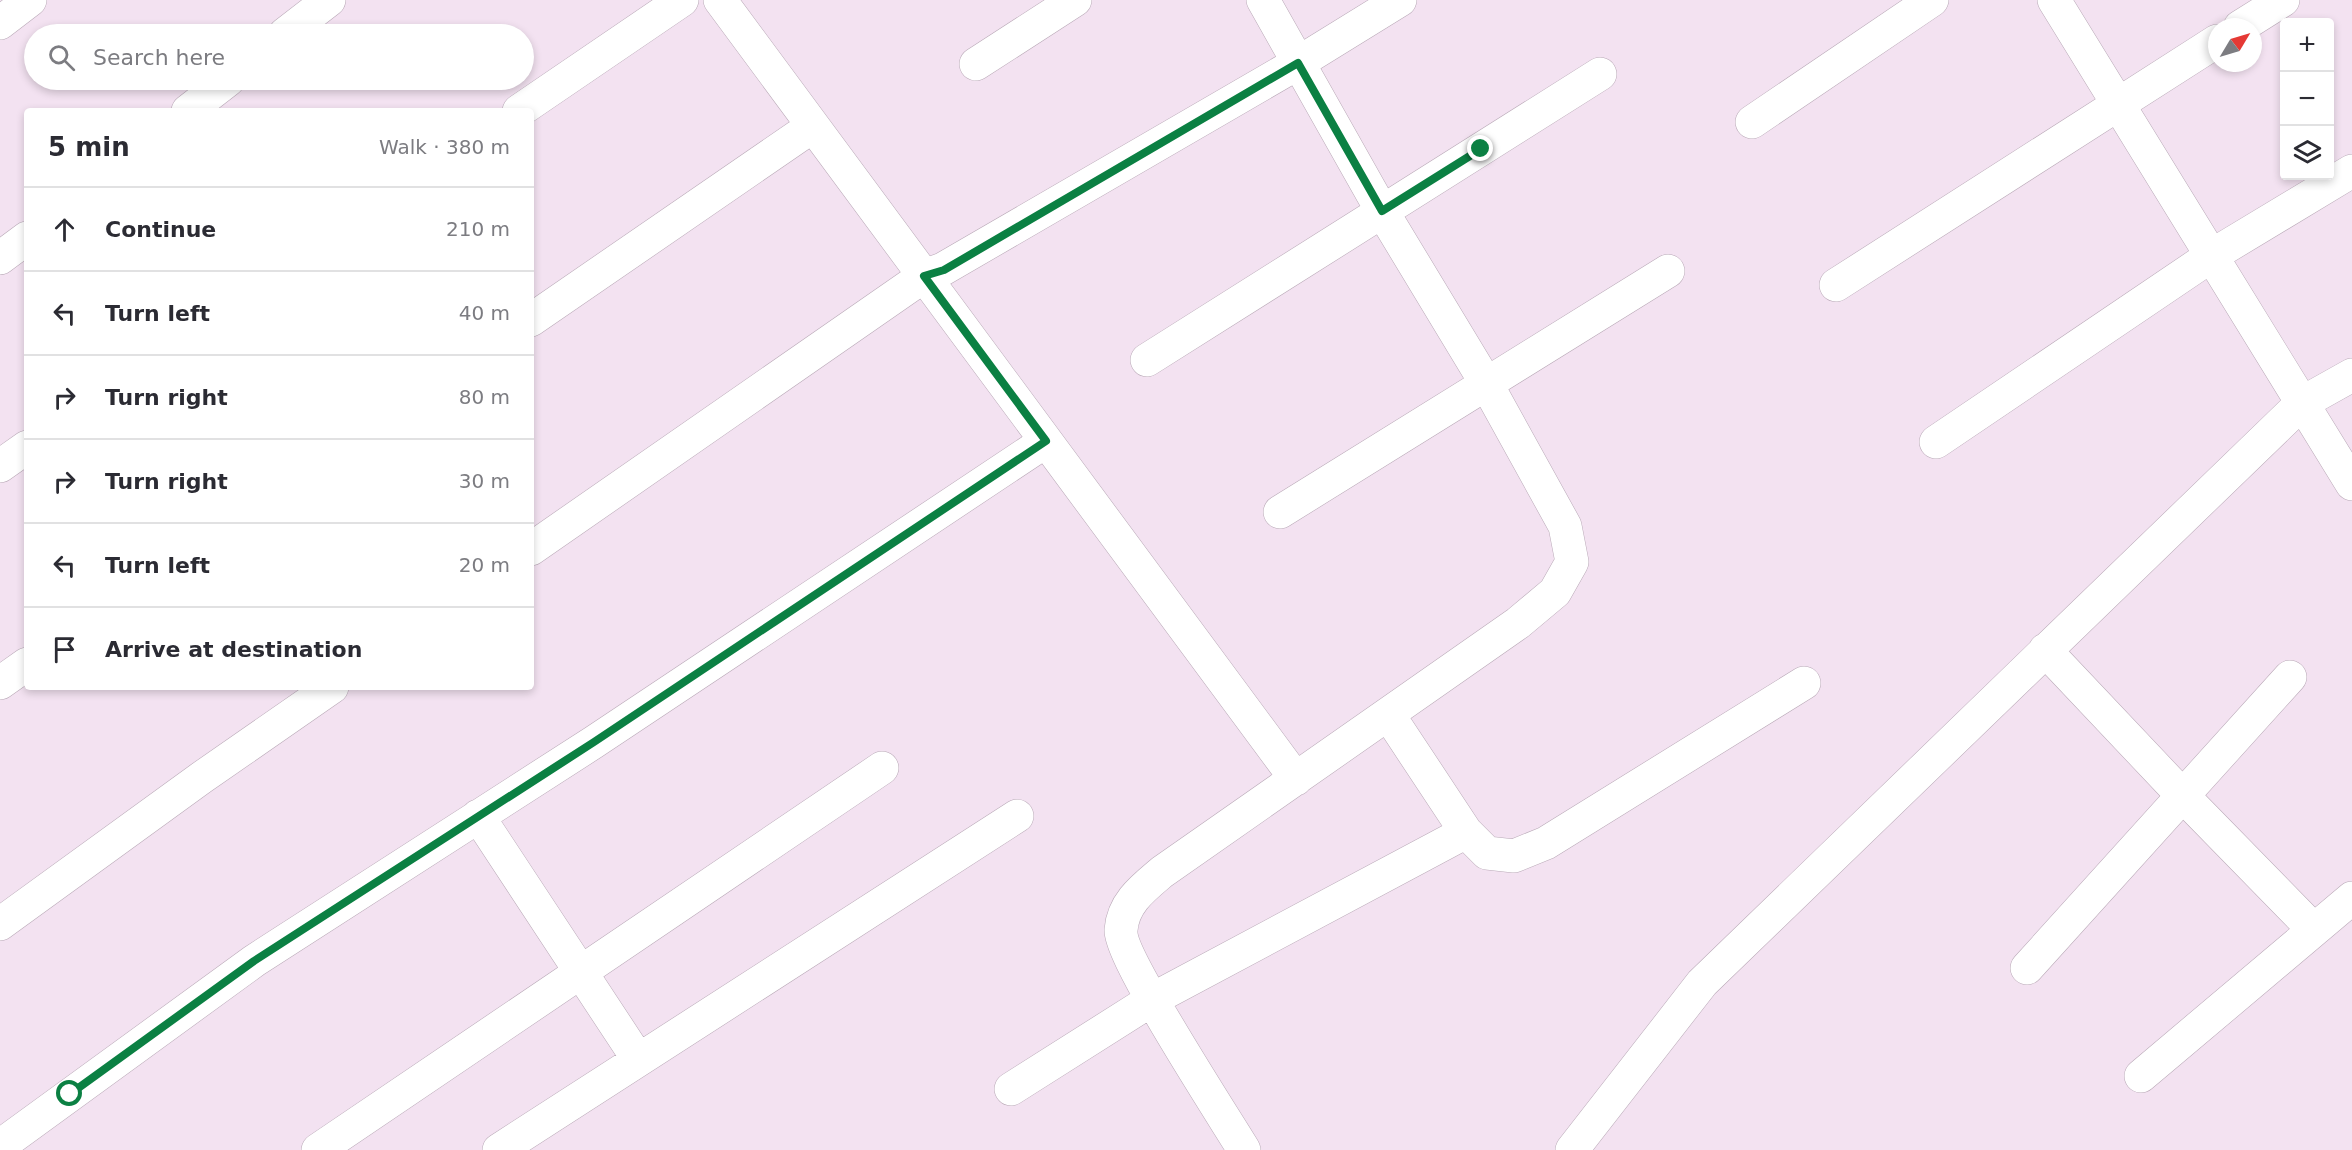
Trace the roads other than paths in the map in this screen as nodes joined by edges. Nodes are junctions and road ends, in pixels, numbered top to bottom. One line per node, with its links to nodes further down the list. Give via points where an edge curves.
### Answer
1 (30, 0): 12 (street)
2 (329, 0): 13 (street)
3 (682, 0): 21 (street)
4 (720, 0): 23 (street)
5 (1075, 0): 16 (street)
6 (1263, 0): 15 (street)
7 (1400, 0): 15 (street)
8 (1932, 0): 22 (street)
9 (2054, 0): 19 (street)
10 (2283, 0): 11 (street)
11 (2254, 18)
12 (0, 23)
13 (298, 24)
14 (2208, 47): 19 (street)
15 (1298, 63): 25 (street); 30 (street, via 944,270)
16 (976, 64)
17 (1600, 74): 25 (street)
18 (215, 90): 20 (street)
19 (2117, 103): 27 (street); 31 (street)
20 (192, 108)
21 (523, 108)
22 (1752, 122)
23 (813, 126): 30 (street); 32 (street)
24 (2352, 171): 27 (street)
25 (1382, 211): 33 (street); 35 (street)
26 (24, 240): 28 (street)
27 (2211, 256): 36 (street); 38 (street)
28 (0, 258)
29 (1668, 271): 35 (street)
30 (924, 276): 37 (street); 43 (street)
31 (1836, 285)
32 (534, 318)
33 (1147, 360)
34 (2352, 375): 36 (street)
35 (1486, 383): 42 (street); 50 (street, via 1564,526 1572,562 1555,592 1518,623)
36 (2302, 403): 41 (street); 44 (street)
37 (1046, 441): 52 (street); 54 (street)
38 (1936, 442)
39 (24, 449): 40 (street)
40 (0, 466)
41 (2352, 484)
42 (1280, 512)
43 (534, 547)
44 (2045, 650): 53 (street); 70 (street, via 1702,983)
45 (24, 666): 47 (street)
46 (2290, 677): 53 (street)
47 (0, 683)
48 (1804, 683): 56 (street, via 1546,843 1514,856 1487,853)
49 (328, 690): 58 (street)
50 (1388, 714): 52 (street); 56 (street)
51 (882, 768): 61 (street)
52 (1296, 779): 62 (street, via 1162,872 1132,898 1121,931)
53 (2183, 796): 59 (street); 60 (street)
54 (478, 816): 61 (street); 66 (street, via 244,968)
55 (1017, 816): 63 (street)
56 (1466, 832): 62 (street)
57 (2352, 898): 59 (street)
58 (0, 924)
59 (2314, 930): 64 (street)
60 (2027, 968)
61 (582, 972): 63 (street); 68 (street)
62 (1153, 999): 65 (street); 67 (street)
63 (638, 1059): 69 (street)
64 (2141, 1076)
65 (1011, 1089)
66 (0, 1146)
67 (1240, 1149)
68 (318, 1150)
69 (499, 1150)
70 (1572, 1150)

